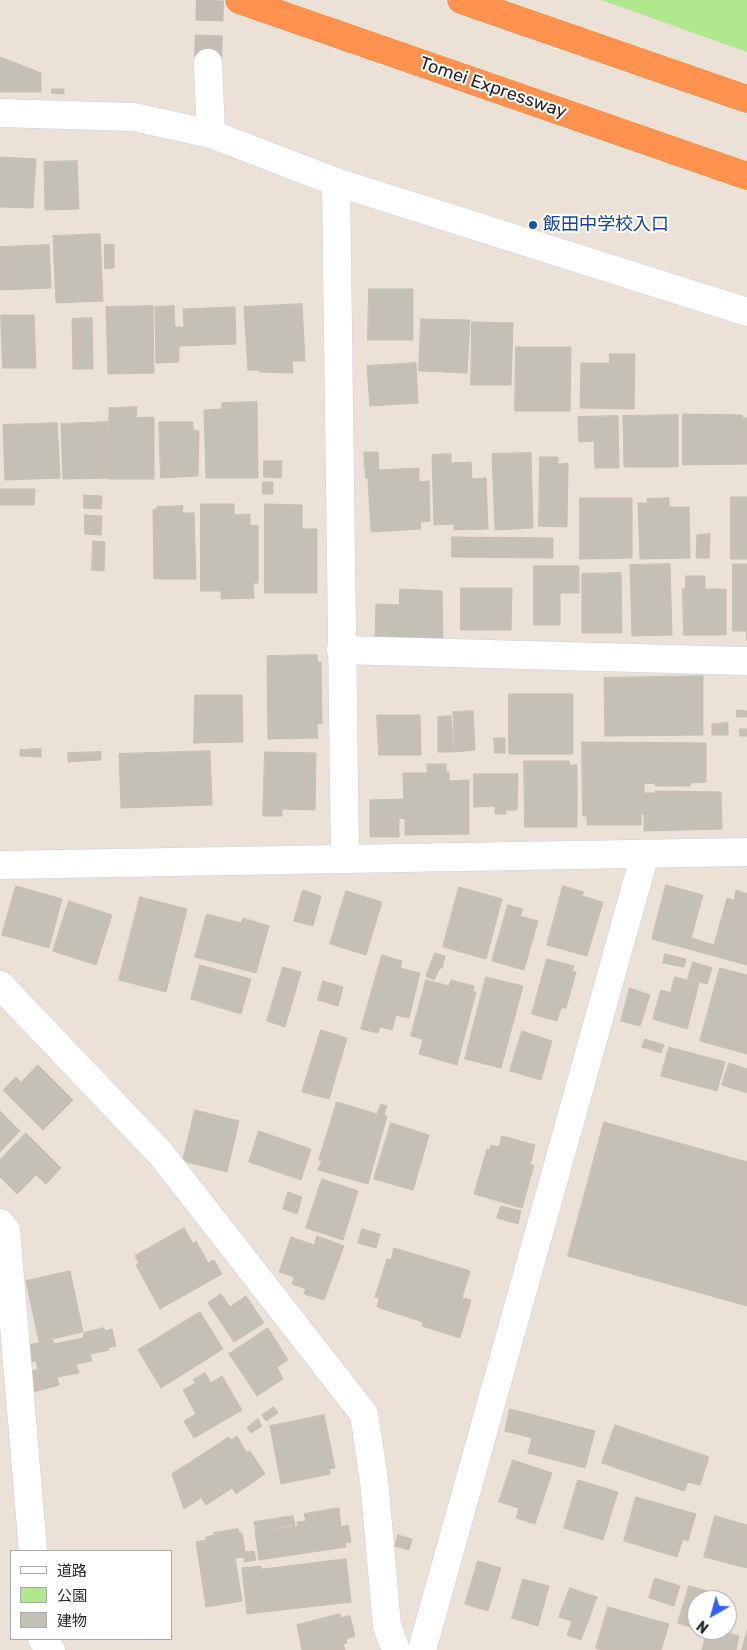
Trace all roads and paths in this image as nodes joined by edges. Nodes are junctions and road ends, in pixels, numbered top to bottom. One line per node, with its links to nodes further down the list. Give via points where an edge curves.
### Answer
1 (239, 0): 7 (highway, Tomei Expressway)
2 (461, 0): 4 (highway)
3 (208, 63): 6 (street)
4 (747, 99)
5 (0, 113): 6 (street, via 134,117)
6 (212, 134): 8 (street)
7 (747, 176)
8 (336, 182): 9 (street); 10 (street)
9 (747, 312)
10 (341, 650): 11 (street); 14 (street)
11 (747, 662)
12 (747, 852): 13 (street)
13 (645, 854): 14 (street); 22 (street)
14 (345, 859): 15 (street)
15 (0, 865)
16 (0, 985): 21 (street, via 161,1154 364,1414 374,1480 387,1626)
17 (0, 1223): 18 (street, via 6,1230)
18 (33, 1550)
19 (43, 1640): 20 (street)
20 (51, 1650)
21 (396, 1650)
22 (422, 1650)

